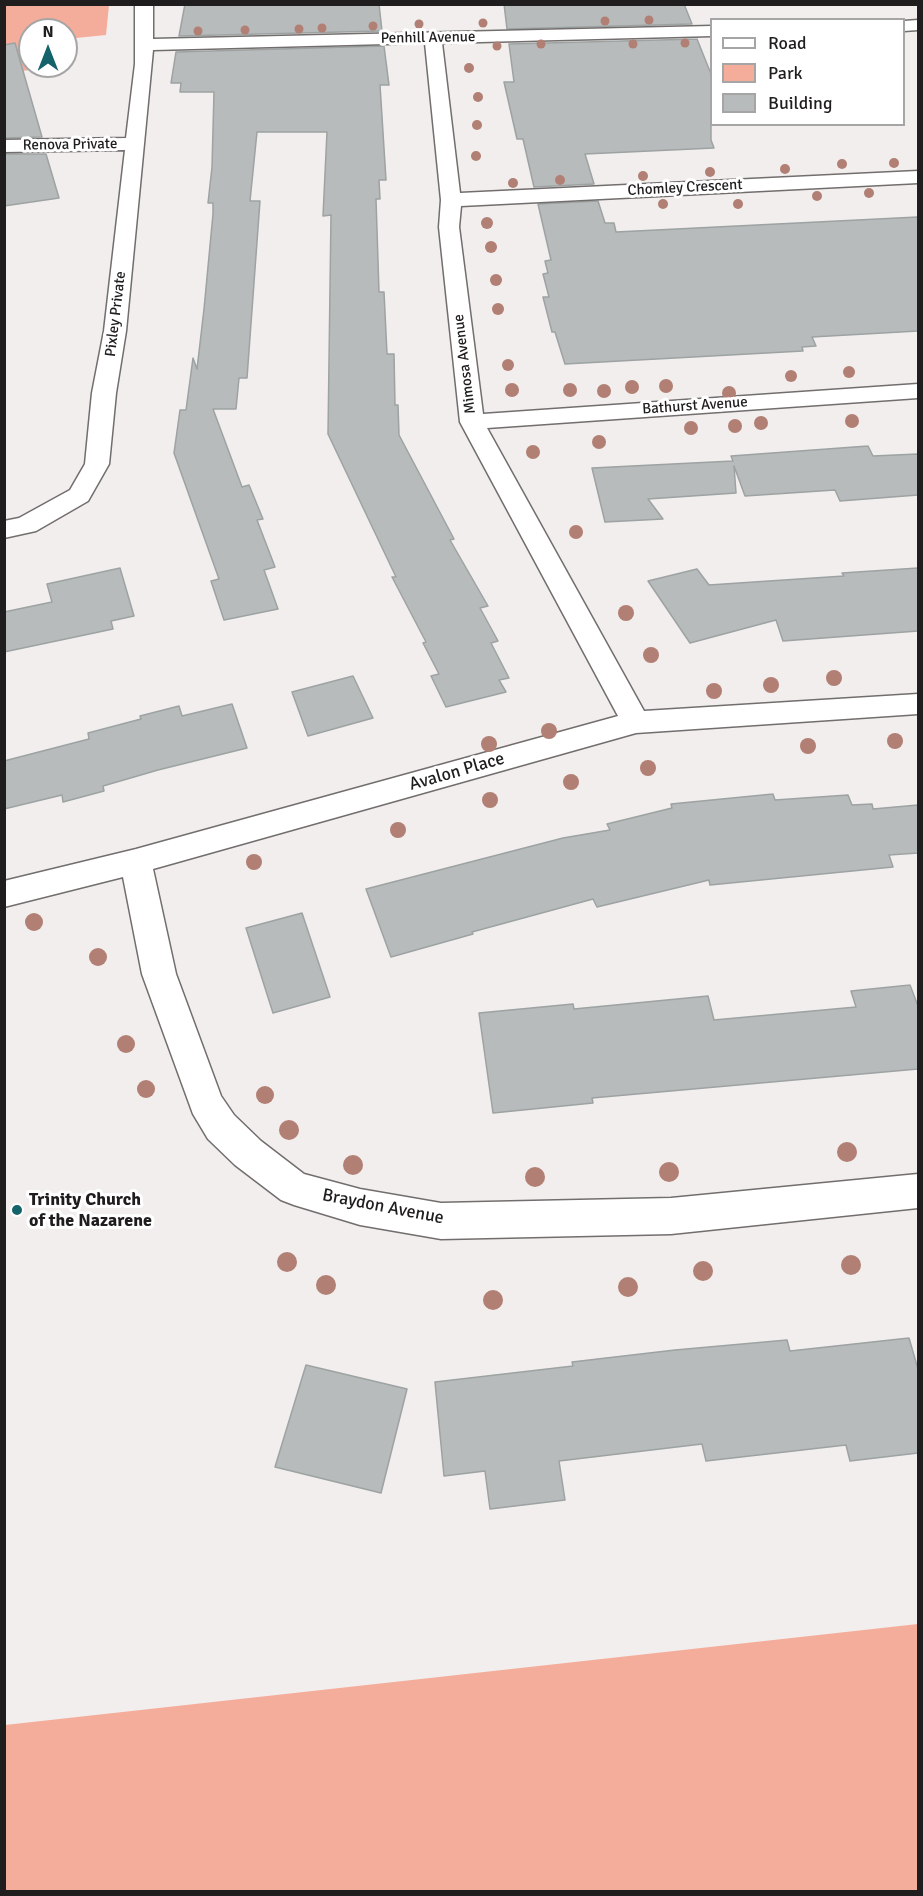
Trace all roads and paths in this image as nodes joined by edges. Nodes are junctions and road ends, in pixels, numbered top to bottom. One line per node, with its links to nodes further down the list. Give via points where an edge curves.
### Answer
1 (144, 4): 4 (street, Pixley Private)
2 (710, 30): 3 (street, Penhill Avenue)
3 (433, 38): 4 (street, Penhill Avenue); 8 (street, Mimosa Avenue)
4 (145, 45): 5 (street, Pixley Private)
5 (135, 144): 6 (street, Renova Private); 11 (street, Pixley Private, via 97,464 79,495 27,525)
6 (4, 146)
7 (918, 177): 8 (street, Chomley Crescent)
8 (451, 200): 10 (street, Mimosa Avenue, via 449,227)
9 (918, 391): 10 (street, Bathurst Avenue)
10 (472, 422): 13 (street, Mimosa Avenue)
11 (4, 530)
12 (918, 704): 13 (street, Avalon Place)
13 (636, 722): 14 (street, Avalon Place)
14 (136, 861): 15 (street, Avalon Place); 16 (street, Braydon Avenue, via 159,974 206,1103 228,1134 294,1188 360,1206 441,1221 671,1216)
15 (4, 894)
16 (918, 1191)

